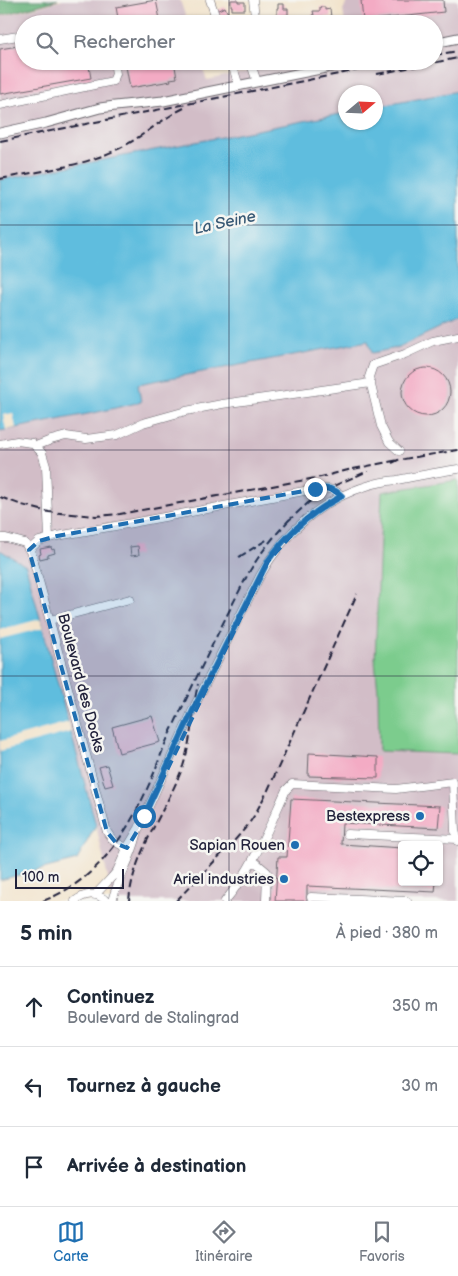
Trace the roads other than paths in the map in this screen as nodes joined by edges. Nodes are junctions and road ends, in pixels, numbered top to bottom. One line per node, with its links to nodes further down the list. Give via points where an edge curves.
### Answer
1 (210, 0): 3 (street)
2 (253, 0): 4 (street)
3 (215, 15)
4 (255, 15)
5 (15, 36): 7 (street)
6 (458, 38): 8 (main road)
7 (0, 39)
8 (443, 41)
9 (115, 70): 16 (street, via 113,81)
10 (235, 70): 15 (street)
11 (254, 70): 14 (street)
12 (258, 70): 14 (street)
13 (317, 70): 14 (main road)
14 (259, 82): 15 (main road)
15 (239, 86): 17 (main road, via 164,101 100,108)
16 (0, 105)
17 (0, 133)
18 (458, 336): 19 (street, via 433,341 373,365 369,377)
19 (371, 383): 21 (street, via 195,409 143,423 117,435 86,439 66,436); 22 (street, via 381,426 389,442)
20 (0, 444): 21 (street, via 17,441)
21 (36, 446): 26 (street, via 46,466)
22 (399, 451)
23 (458, 469): 24 (street, via 370,485)
24 (342, 496): 26 (street, via 329,488 315,489); 30 (street, via 307,518 268,561 195,706)
25 (0, 538): 27 (street, via 25,543)
26 (50, 538): 27 (street, via 39,541)
27 (29, 550): 29 (street, Boulevard des Docks)
28 (130, 599): 29 (street)
29 (50, 620): 33 (street, Boulevard des Docks, via 107,832 111,839)
30 (139, 828): 33 (street); 39 (street)
31 (347, 834): 32 (street)
32 (458, 840): 34 (street, via 454,782 396,789 292,784 286,790)
33 (126, 848): 35 (street, via 116,871)
34 (254, 861): 40 (street); 41 (street, via 267,872)
35 (95, 895): 37 (street, via 86,895); 38 (street)
36 (311, 897): 42 (street)
37 (75, 901)
38 (106, 901)
39 (112, 901)
40 (225, 901)
41 (266, 901)
42 (407, 901)

